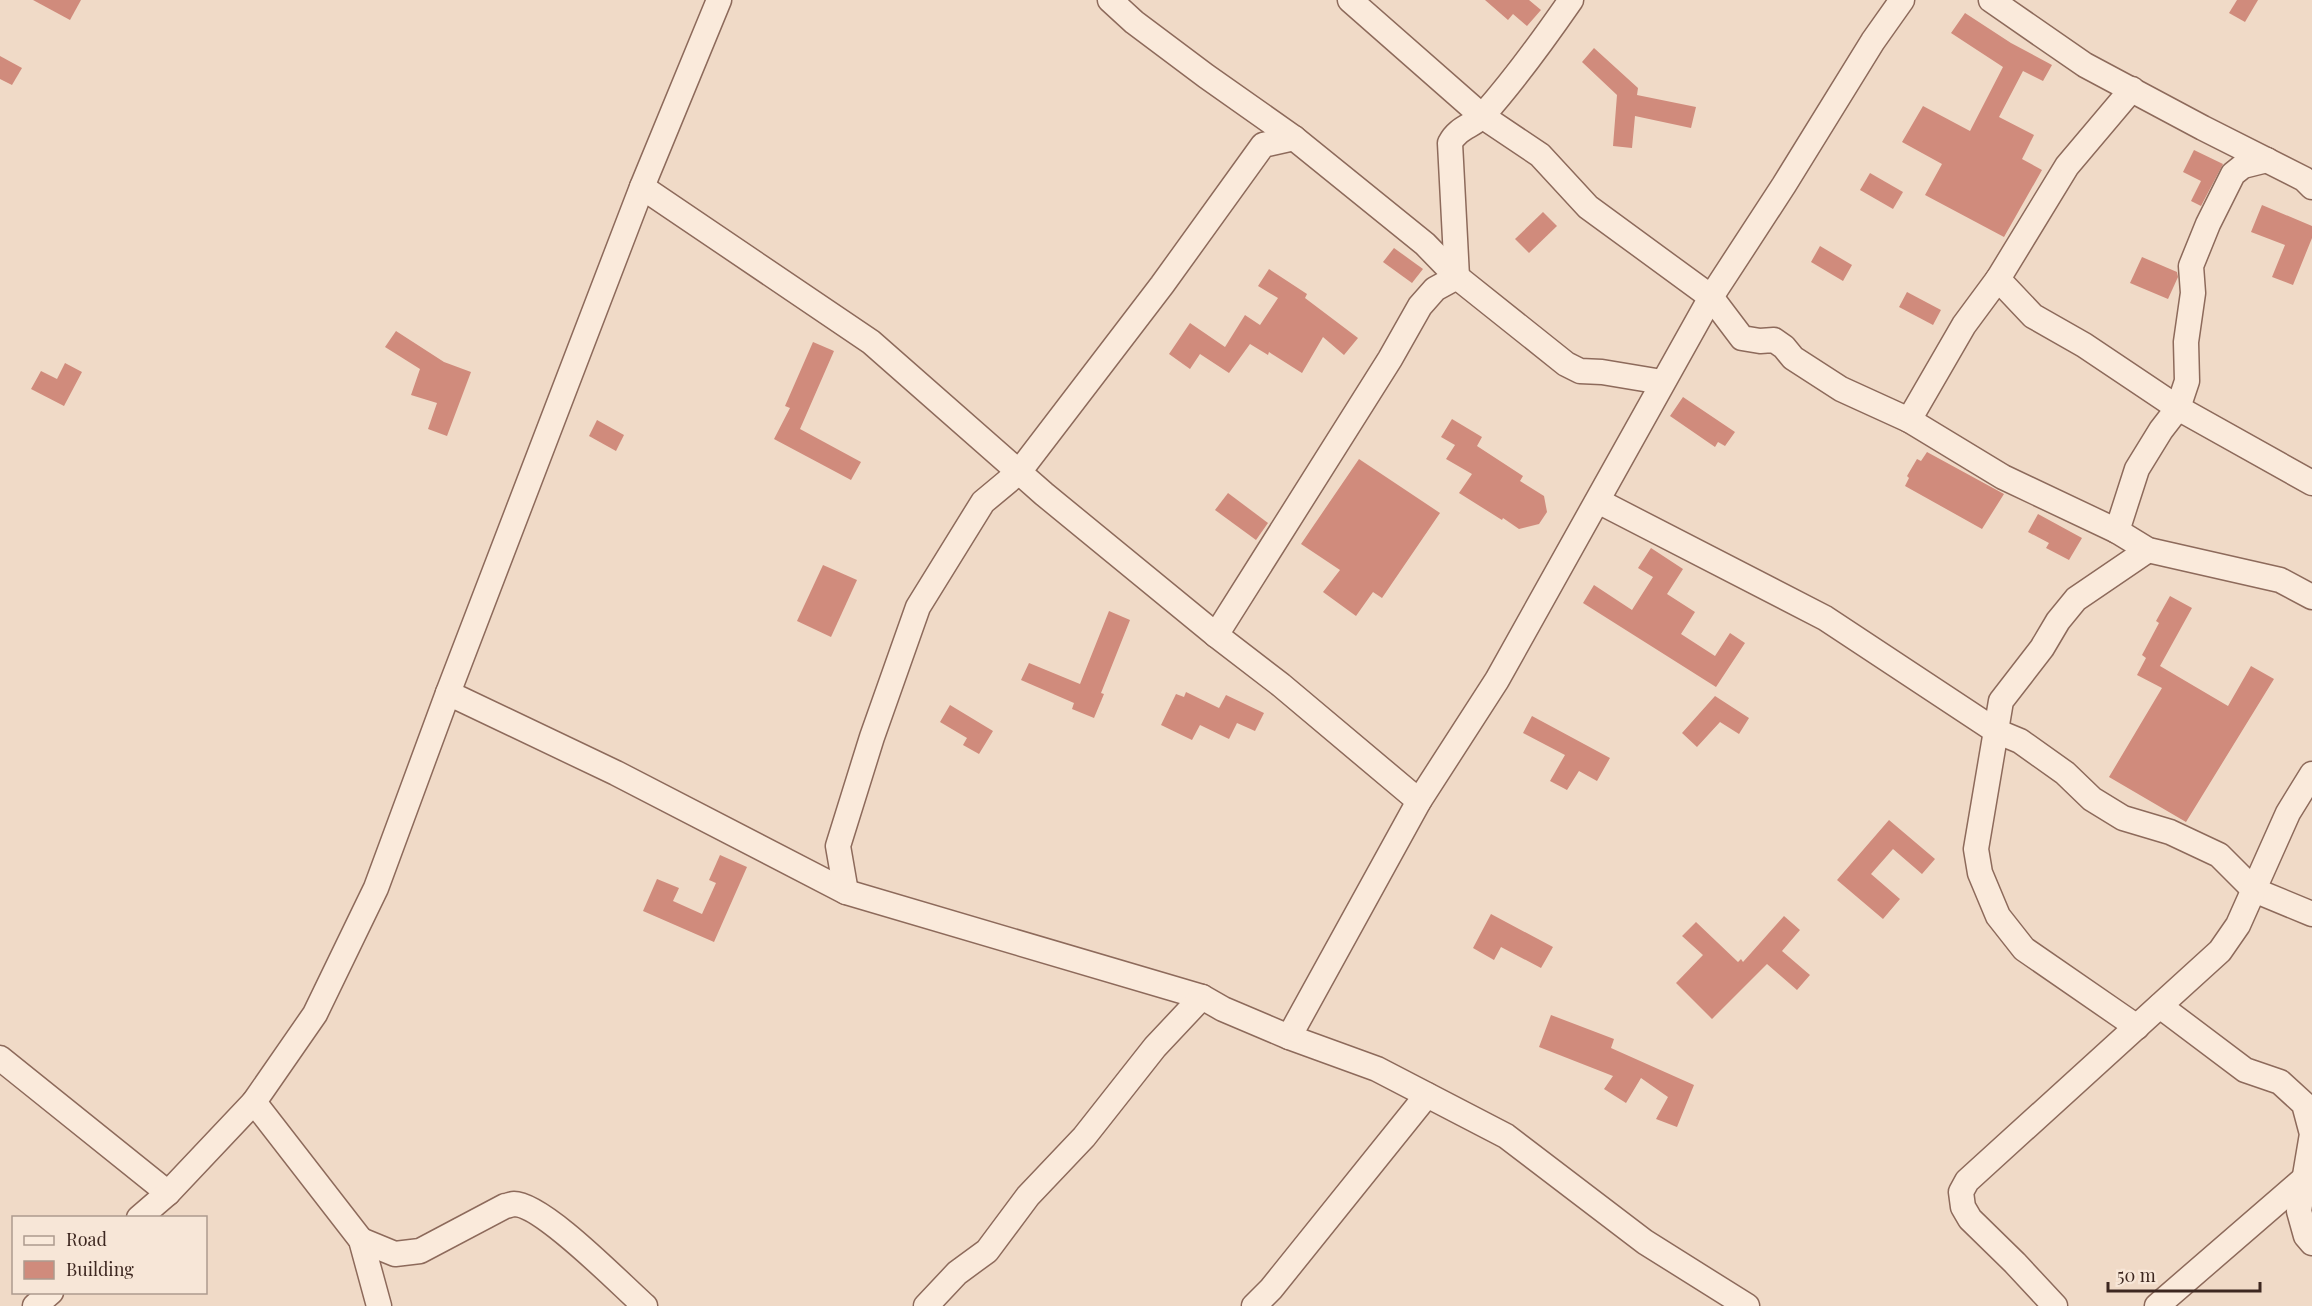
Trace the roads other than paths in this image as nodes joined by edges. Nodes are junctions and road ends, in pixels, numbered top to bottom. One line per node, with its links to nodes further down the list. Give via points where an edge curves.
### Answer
1 (719, 0): 11 (street)
2 (1110, 0): 9 (street, via 1134,22)
3 (1350, 0): 8 (street)
4 (1571, 0): 8 (street)
5 (1902, 0): 15 (street)
6 (1991, 0): 7 (street, via 2085,64)
7 (2132, 89): 10 (street); 14 (street, via 2067,166)
8 (1482, 116): 13 (street, via 1455,133 1450,144); 15 (street, via 1540,155 1588,207)
9 (1294, 138): 13 (street, via 1425,244); 19 (street, via 1263,145)
10 (2267, 160): 12 (street, via 2304,178); 17 (street, via 2243,166 2233,174 2191,266 2187,381)
11 (642, 187): 19 (street, via 871,342); 26 (street)
12 (2312, 187)
13 (1457, 277): 16 (street, via 1566,364 1580,371); 25 (street, via 1435,289 1420,306)
14 (1998, 279): 17 (street, via 2033,316); 18 (street, via 1964,326)
15 (1711, 297): 16 (street); 18 (street, via 1742,338 1774,340 1793,358 1841,389)
16 (1662, 382): 21 (street)
17 (2178, 408): 20 (street); 22 (street, via 2137,469)
18 (1909, 420): 22 (street, via 2003,477)
19 (1018, 472): 25 (street); 31 (street, via 983,502 918,607 838,846)
20 (2312, 483)
21 (1598, 501): 27 (street, via 1826,618); 29 (street, via 1497,680)
22 (2117, 531): 23 (street)
23 (2148, 550): 24 (street, via 2280,580); 27 (street, via 2076,599 2001,701)
24 (2312, 597)
25 (1216, 635): 29 (street)
26 (448, 693): 31 (street, via 616,773); 39 (street, via 376,888 315,1014)
27 (1996, 731): 30 (street, via 2020,741 2065,773 2092,799 2123,818 2170,832 2219,855); 35 (street, via 1976,849 1980,873 1998,916 2024,949)
28 (2312, 774): 30 (street, via 2288,813)
29 (1419, 801): 36 (street)
30 (2254, 890): 32 (street); 34 (street, via 2220,951)
31 (846, 892): 33 (street)
32 (2312, 914)
33 (1202, 997): 36 (street); 49 (street, via 1155,1047 1084,1137 1028,1196 987,1251 957,1273)
34 (2160, 1006): 35 (street); 40 (street, via 2245,1070 2280,1082 2304,1104 2312,1134)
35 (2137, 1027): 52 (street, via 1967,1181 1962,1192 1970,1219)
36 (1289, 1037): 38 (street, via 1377,1069)
37 (0, 1058): 41 (street)
38 (1427, 1095): 50 (street); 51 (street, via 1506,1136 1645,1242)
39 (254, 1102): 41 (street); 43 (street)
40 (2306, 1177): 44 (street, via 2299,1211); 53 (street)
41 (168, 1193): 42 (street)
42 (141, 1216)
43 (361, 1240): 47 (street); 48 (street, via 395,1254 420,1251 505,1206 516,1204 566,1233)
44 (2312, 1243)
45 (50, 1294): 46 (street)
46 (35, 1306)
47 (379, 1306)
48 (645, 1306)
49 (926, 1306)
50 (1254, 1306)
51 (1747, 1306)
52 (2055, 1306)
53 (2157, 1306)

